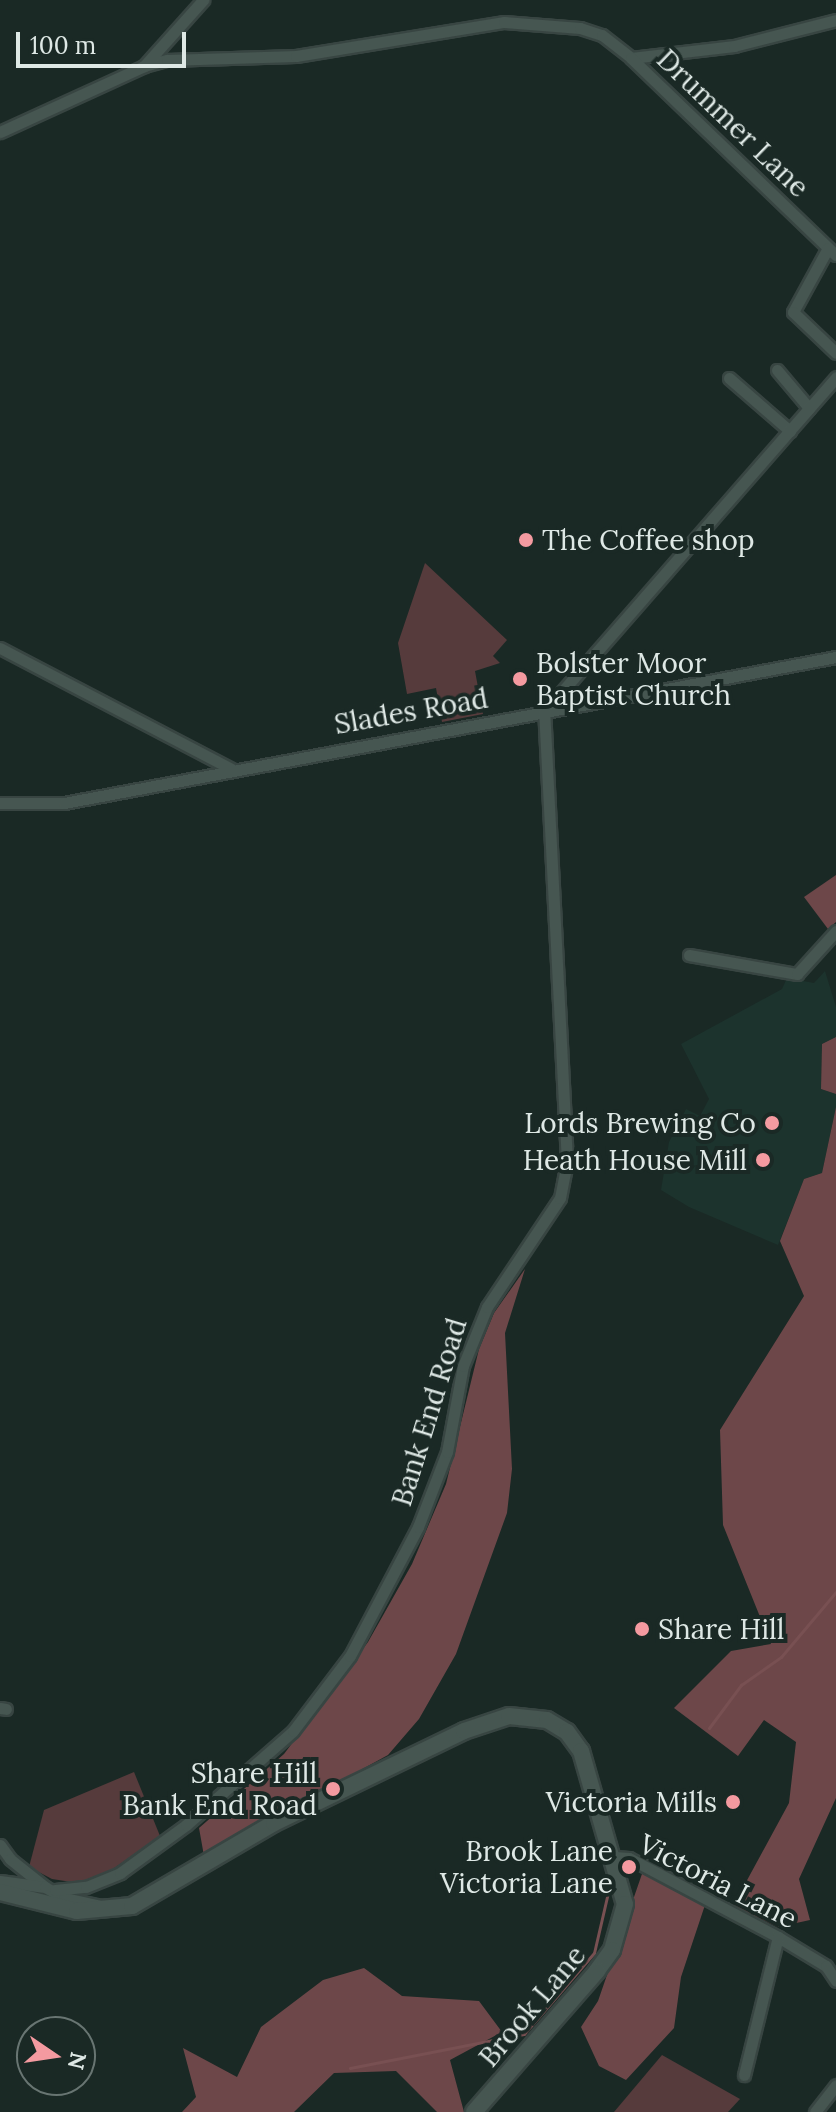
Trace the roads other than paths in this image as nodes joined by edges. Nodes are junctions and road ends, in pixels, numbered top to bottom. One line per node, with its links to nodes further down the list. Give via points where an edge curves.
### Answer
1 (203, 0): 4 (street)
2 (836, 20): 3 (street, via 734,46)
3 (631, 58): 4 (street, Drummer Lane, via 602,35 543,21 431,30 296,56 167,60); 6 (street, Drummer Lane)
4 (144, 66): 5 (street)
5 (0, 132)
6 (832, 252): 7 (street, via 793,312)
7 (836, 353)
8 (777, 370): 11 (street)
9 (836, 377): 11 (street)
10 (729, 378): 12 (street)
11 (809, 408): 12 (street)
12 (790, 431): 15 (street)
13 (0, 648): 16 (street)
14 (836, 657): 15 (street, Slades Road)
15 (544, 711): 16 (street, Slades Road); 23 (street, Bank End Road, via 567,1180 537,1239 487,1307 463,1366 447,1452 418,1527 350,1656 293,1731 249,1775 131,1866 86,1887)
16 (231, 769): 17 (street, Slades Road, via 64,803)
17 (0, 803)
18 (836, 931): 19 (street, via 797,974)
19 (689, 955)
20 (0, 1845): 23 (street, via 10,1859)
21 (614, 1857): 25 (street, via 578,1746 547,1720 509,1716 464,1731 274,1823 152,1897); 26 (street, Victoria Lane, via 629,1858); 30 (street, Brook Lane, via 625,1904 612,1950 576,2001)
22 (0, 1881): 23 (street)
23 (50, 1888): 25 (street, via 64,1898)
24 (0, 1892): 25 (street, via 77,1911)
25 (113, 1908)
26 (778, 1937): 27 (street, Victoria Lane, via 826,1966); 28 (street)
27 (836, 1981)
28 (744, 2075)
29 (836, 2085): 31 (street)
30 (474, 2112)
31 (815, 2112)

